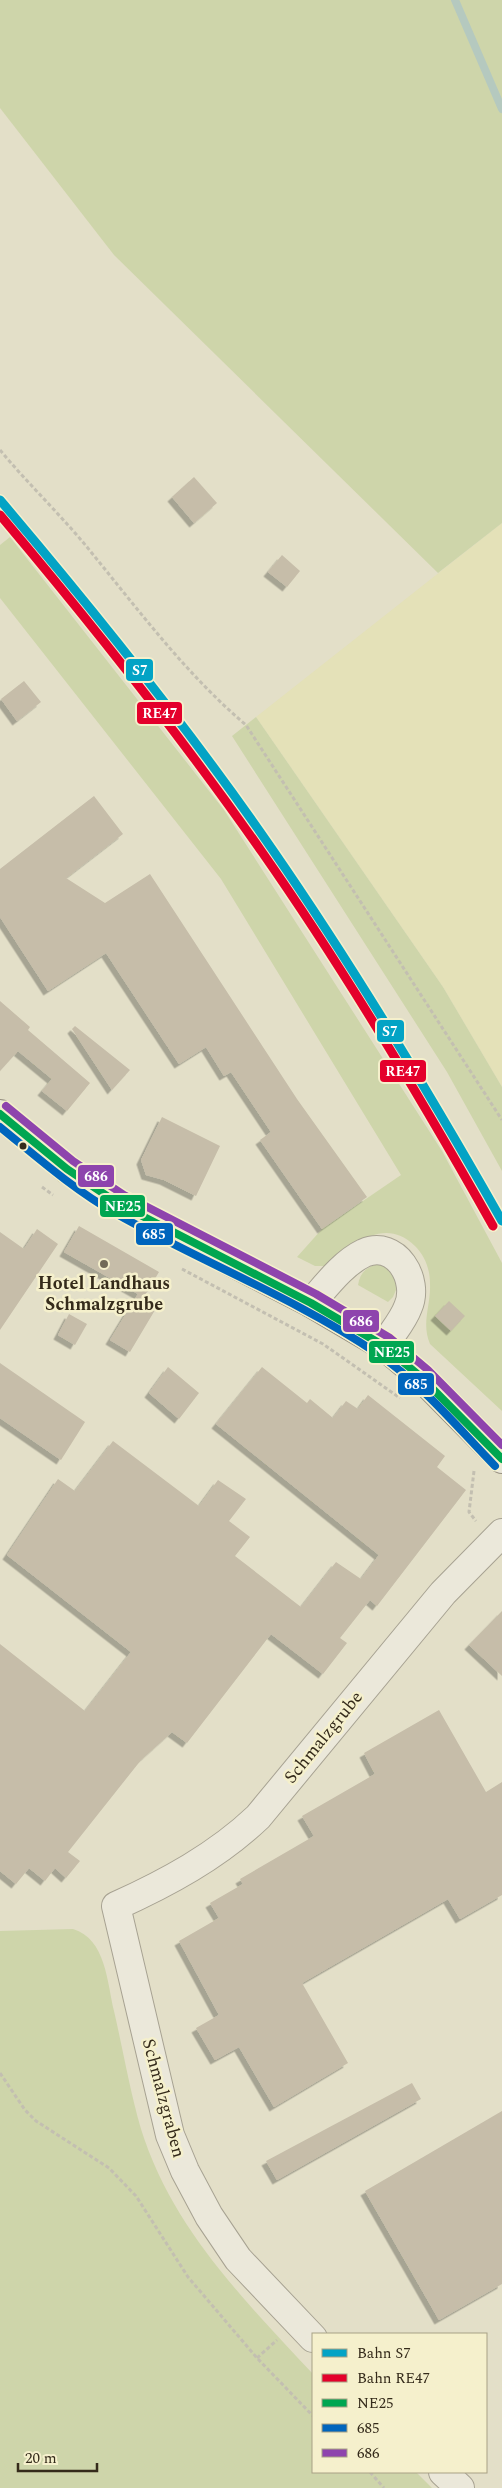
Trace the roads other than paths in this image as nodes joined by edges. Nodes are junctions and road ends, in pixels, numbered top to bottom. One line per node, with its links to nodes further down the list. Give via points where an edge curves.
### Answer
1 (0, 1114): 2 (street, via 67,1169 119,1204)
2 (311, 1303): 3 (street); 3 (street, via 364,1253 373,1250 393,1254 409,1274 411,1289 409,1306)
3 (384, 1346): 4 (street, via 421,1377)
4 (502, 1459)
5 (497, 1538): 6 (street, Schmalzgrube, via 444,1593 258,1817 210,1856)
6 (116, 1906): 7 (street, Schmalzgraben, via 170,2135 185,2171 209,2216 238,2259)
7 (312, 2337)
8 (444, 2473): 9 (street)
9 (460, 2488)

